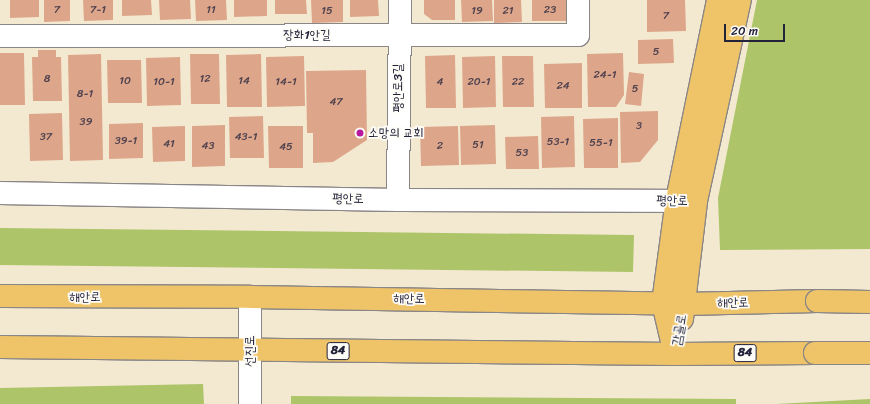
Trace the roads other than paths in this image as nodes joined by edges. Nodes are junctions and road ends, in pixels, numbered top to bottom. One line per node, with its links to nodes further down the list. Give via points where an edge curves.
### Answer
1 (400, 0): 5 (street, 평안로3길)
2 (578, 0): 5 (street, 장화1안길, via 578,35)
3 (718, 0): 9 (main road, 감골로)
4 (740, 0): 9 (main road, 감골로)
5 (398, 35): 6 (street, 장화1안길); 8 (street, 평안로3길)
6 (0, 36)
7 (0, 193): 8 (street, 평안로)
8 (398, 200): 9 (street, 평안로)
9 (686, 201): 13 (main road, 감골로); 14 (main road, 감골로)
10 (0, 296): 11 (main road, 해안로)
11 (250, 297): 13 (main road, 해안로); 16 (street, 선진로)
12 (870, 302): 14 (main road, 해안로, bridge)
13 (663, 303): 14 (main road, 해안로); 18 (main road, 감골로)
14 (684, 304): 18 (main road, 감골로)
15 (0, 347): 16 (main road, 84)
16 (250, 350): 18 (main road, 84); 19 (street, 선진로)
17 (870, 353): 18 (main road, 84, bridge)
18 (675, 354)
19 (250, 404)

